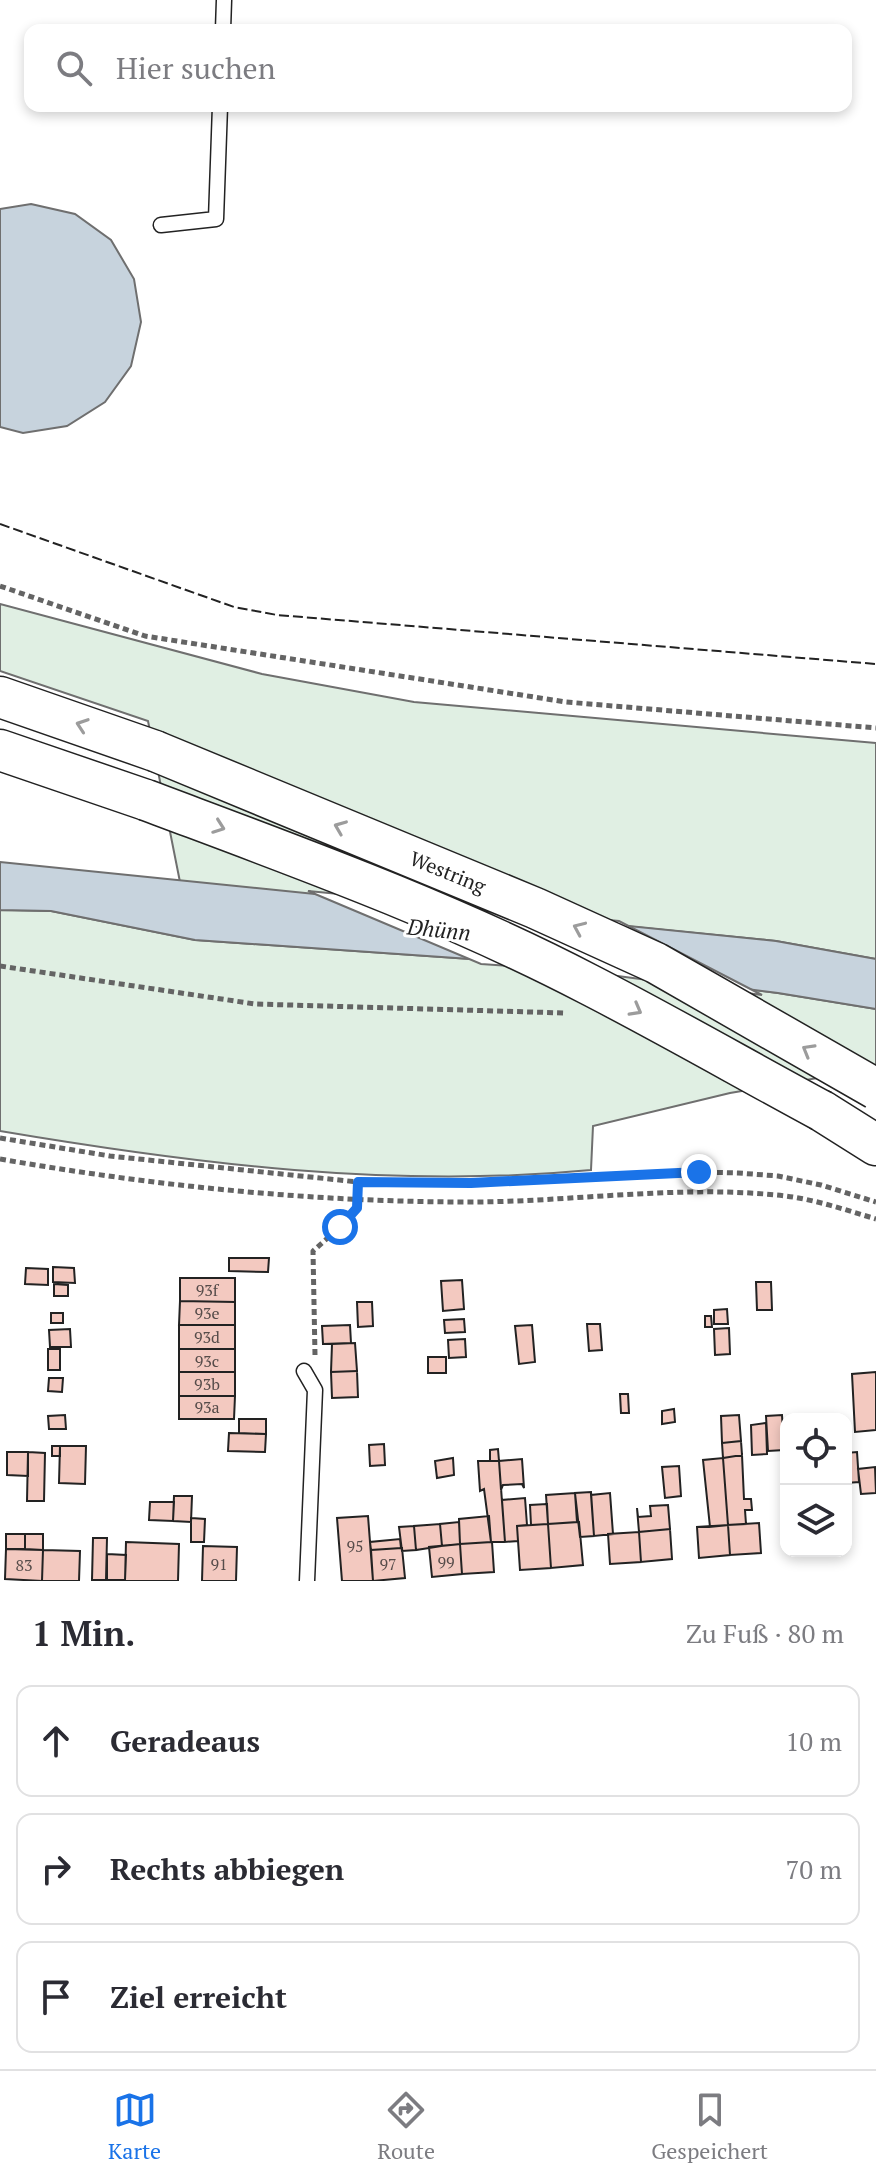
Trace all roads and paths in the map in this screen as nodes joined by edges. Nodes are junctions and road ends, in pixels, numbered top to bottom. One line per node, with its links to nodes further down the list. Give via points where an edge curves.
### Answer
1 (224, 0): 2 (lane)
2 (223, 24)
3 (220, 112): 4 (lane, via 216,219)
4 (161, 225)
5 (0, 586): 7 (path, via 145,636 566,702)
6 (0, 697): 11 (main road, Westring, one-way to 6, bridge, via 656,963 535,908 155,751)
7 (876, 728)
8 (0, 750): 13 (main road, one-way to 13, bridge, via 327,868 462,925 586,983)
9 (0, 966): 10 (path, via 255,1004)
10 (579, 1015)
11 (876, 1089)
12 (0, 1138): 15 (path, via 110,1156)
13 (876, 1145)
14 (0, 1159): 16 (path, via 107,1178)
15 (358, 1182): 16 (path); 17 (path, via 738,1173 821,1185)
16 (358, 1201): 18 (path, via 737,1193 818,1202); 20 (path, via 340,1227 313,1251)
17 (876, 1202)
18 (876, 1219)
19 (304, 1371): 20 (lane)
20 (315, 1390): 21 (lane)
21 (307, 1581)

